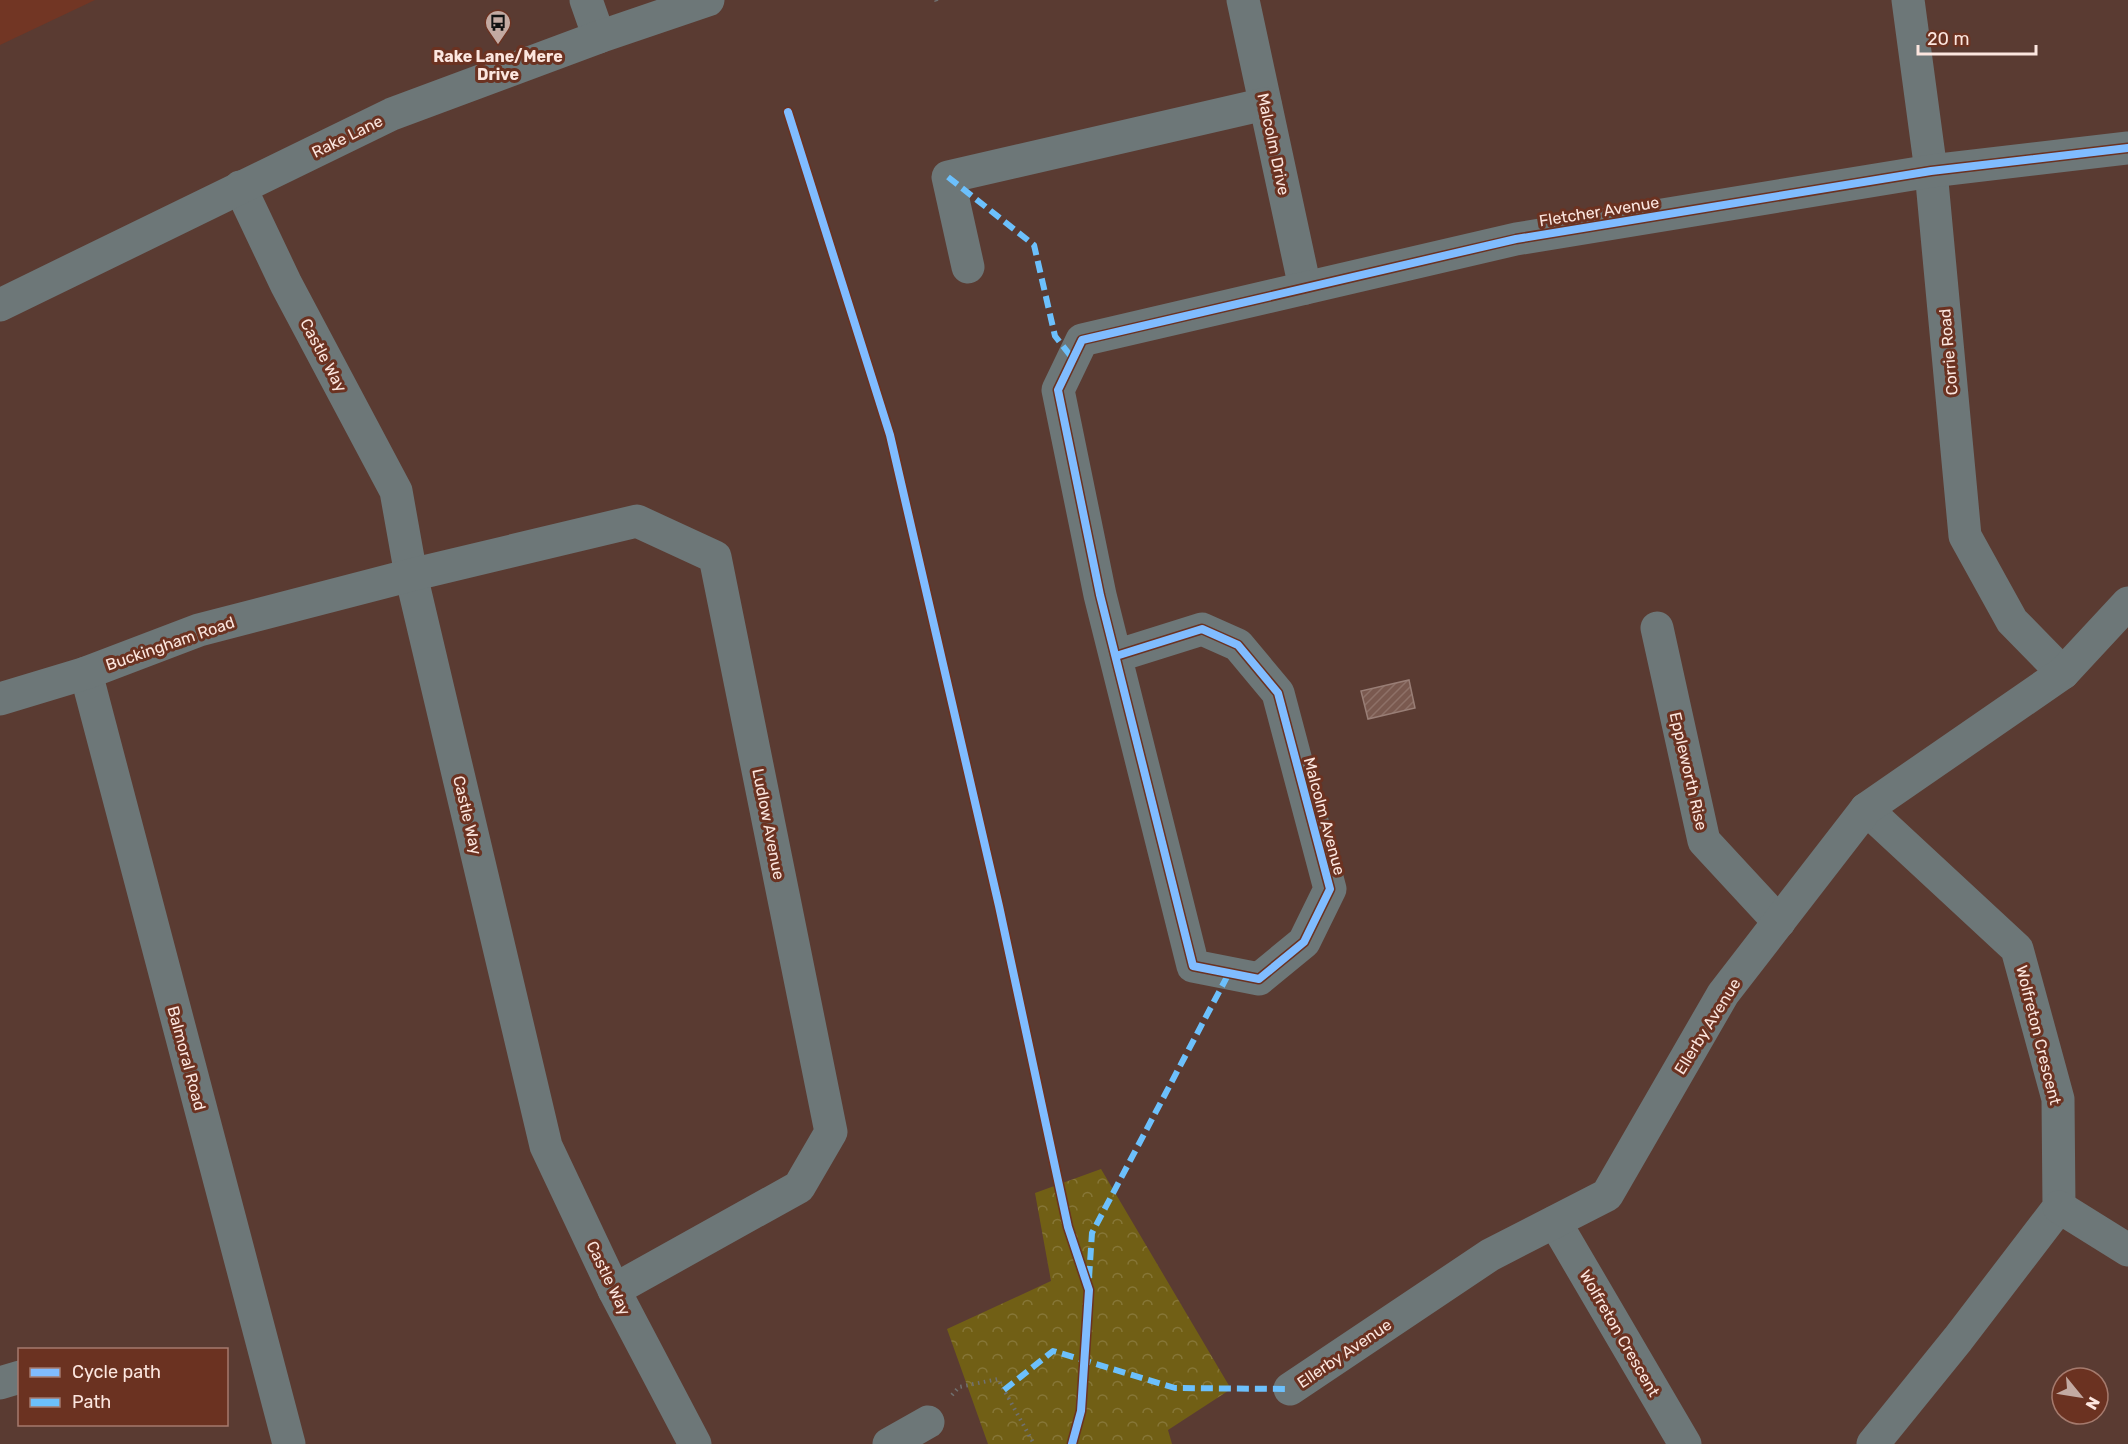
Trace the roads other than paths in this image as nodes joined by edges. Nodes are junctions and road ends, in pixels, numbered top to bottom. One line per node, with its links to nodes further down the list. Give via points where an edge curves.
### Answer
1 (586, 0): 5 (street)
2 (708, 0): 5 (street, Rake Lane)
3 (1243, 0): 6 (street, Malcolm Drive)
4 (1908, 0): 8 (street, Corrie Road)
5 (599, 37): 9 (street, Rake Lane, via 392,114)
6 (1265, 104): 10 (street, via 948,177); 11 (street, Malcolm Drive)
7 (2128, 148): 8 (street, Fletcher Avenue)
8 (1930, 171): 11 (street, Fletcher Avenue, via 1516,238); 18 (street, Corrie Road, via 1965,536 2012,621)
9 (240, 187): 12 (street, Rake Lane); 14 (street, Castle Way, via 286,284 396,490)
10 (968, 267)
11 (1305, 288): 13 (street, Fletcher Avenue)
12 (0, 305)
13 (1082, 340): 17 (street, Malcolm Avenue, via 1058,390)
14 (411, 575): 19 (street, Buckingham Road, via 199,630); 26 (street, Castle Way, via 546,1146); 26 (street, Ludlow Avenue, via 637,521 715,557 831,1132 799,1187)
15 (2128, 603): 18 (street, Ellerby Avenue)
16 (1657, 628): 22 (street, Eppleworth Rise, via 1704,841)
17 (1116, 656): 17 (street, Malcolm Avenue, via 1202,629 1238,645 1278,693 1330,889 1304,942 1258,979 1193,966)
18 (2063, 672): 21 (street, Ellerby Avenue)
19 (86, 673): 20 (street, Buckingham Road); 31 (street, Balmoral Road)
20 (0, 699)
21 (1866, 809): 22 (street, Ellerby Avenue); 23 (street, Wolfreton Crescent, via 2018,949 2058,1099)
22 (1779, 922): 24 (street, Ellerby Avenue, via 1723,994 1607,1195)
23 (2059, 1207): 25 (street); 35 (street)
24 (1555, 1222): 29 (street, Ellerby Avenue, via 1490,1255); 34 (street, Wolfreton Crescent)
25 (2128, 1250)
26 (614, 1290): 32 (street, Castle Way)
27 (18, 1378): 28 (street)
28 (0, 1383)
29 (1290, 1389)
30 (928, 1422): 33 (street)
31 (289, 1444)
32 (695, 1444)
33 (889, 1444)
34 (1685, 1444)
35 (1873, 1444)

